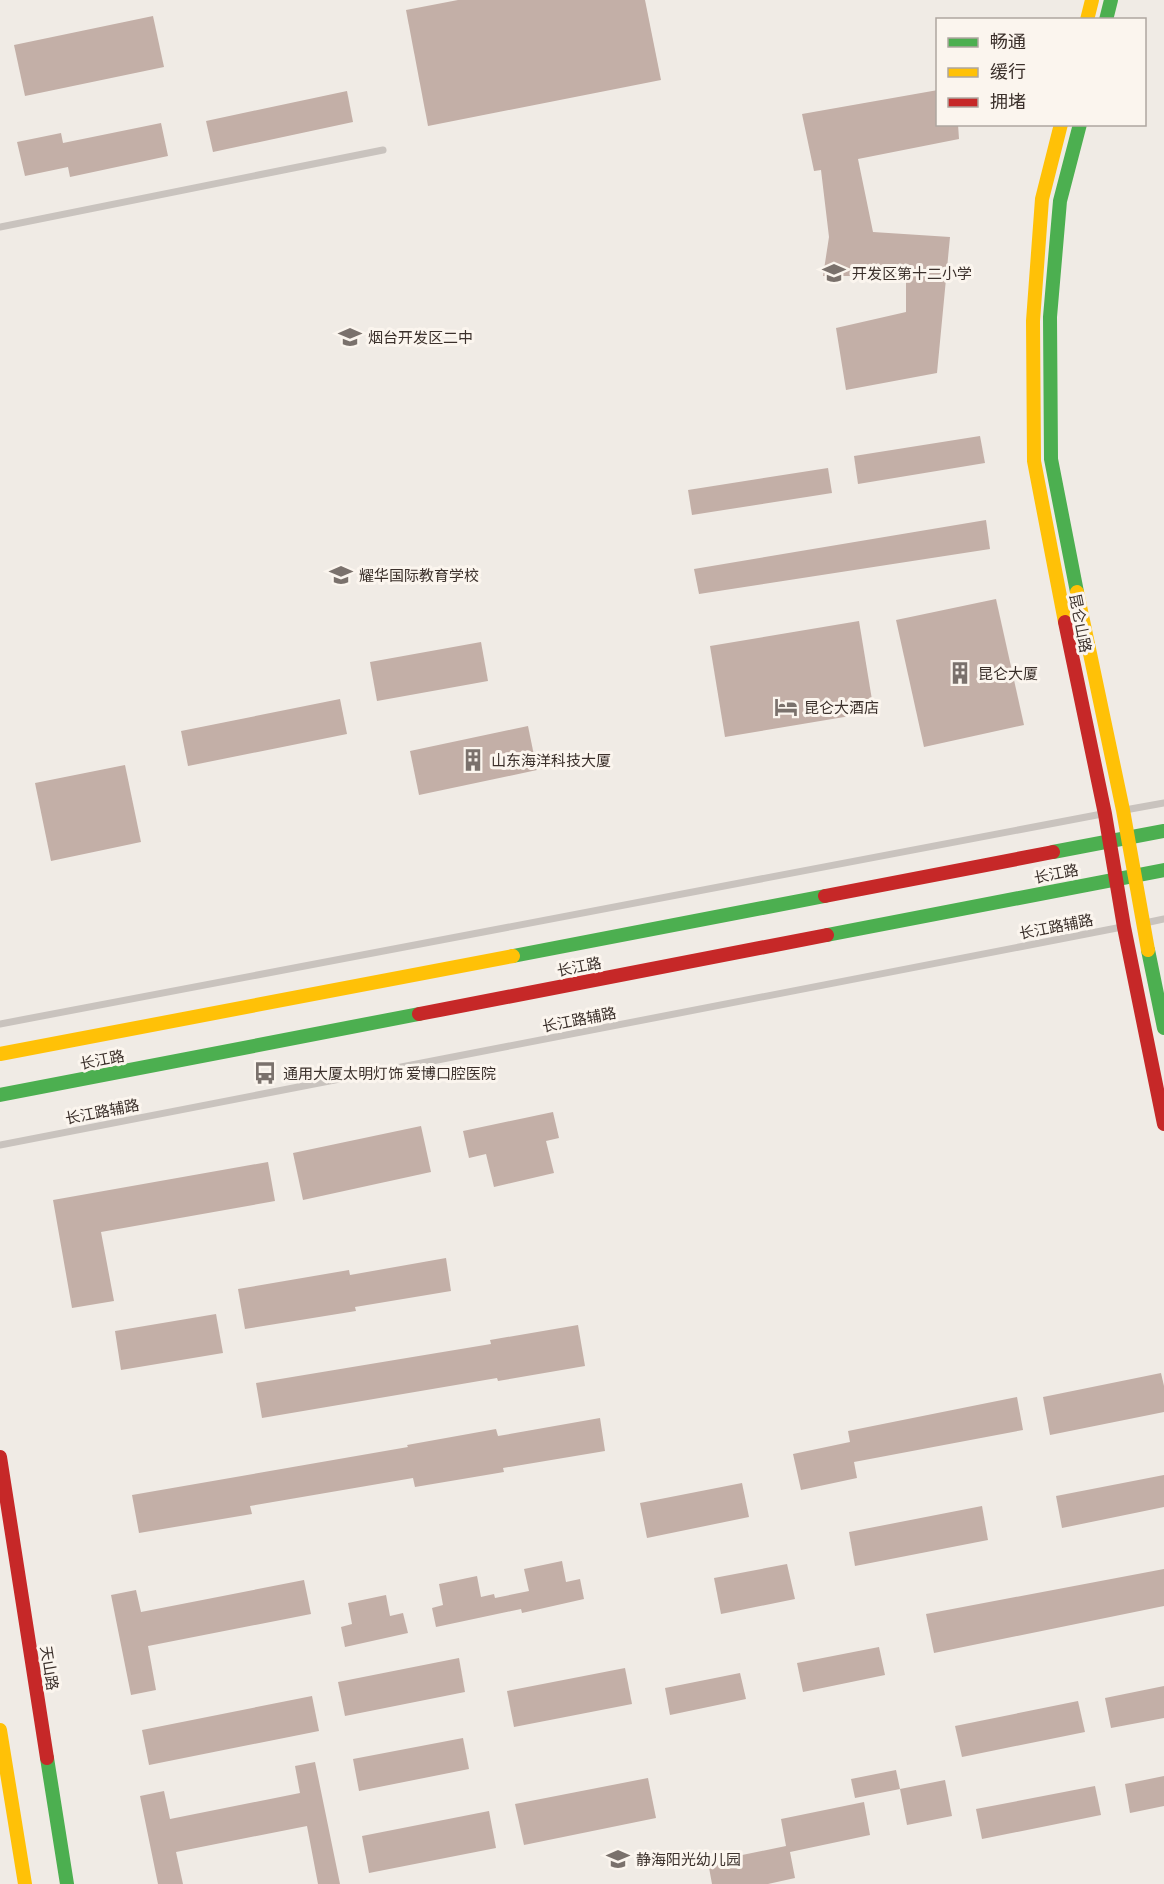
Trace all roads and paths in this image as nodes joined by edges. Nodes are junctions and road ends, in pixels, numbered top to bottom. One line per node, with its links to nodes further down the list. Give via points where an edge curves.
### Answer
1 (1092, 0): 3 (street)
2 (1111, 0): 4 (street)
3 (1088, 18)
4 (1106, 18)
5 (1060, 126): 11 (street, 昆仑山路, via 1041,210 1033,321 1034,461)
6 (1079, 126): 10 (street, 昆仑山路, via 1060,201 1050,317 1050,459)
7 (383, 150): 8 (lane)
8 (0, 227)
9 (1164, 803): 10 (lane)
10 (1122, 810): 11 (lane); 13 (street, 昆仑山路)
11 (1105, 814): 14 (street, 昆仑山路); 21 (lane)
12 (1164, 831): 13 (street, 长江路)
13 (1126, 837): 14 (street, 长江路); 16 (street, 昆仑山路)
14 (1109, 841): 17 (street, 昆仑山路); 23 (street, 长江路)
15 (1164, 870): 16 (street, 长江路)
16 (1133, 876): 17 (street, 长江路); 19 (street, 昆仑山路)
17 (1115, 879): 20 (street, 昆仑山路); 24 (street, 长江路)
18 (1164, 919): 19 (lane, 长江路辅路)
19 (1142, 923): 20 (lane, 长江路辅路); 22 (street, 昆仑山路)
20 (1124, 927): 25 (street, 昆仑山路); 26 (lane, 长江路辅路)
21 (0, 1024)
22 (1164, 1028)
23 (0, 1054)
24 (0, 1095)
25 (1164, 1124)
26 (0, 1145)
27 (0, 1457): 30 (street, 天山路)
28 (0, 1730): 29 (street)
29 (25, 1884)
30 (67, 1884)

